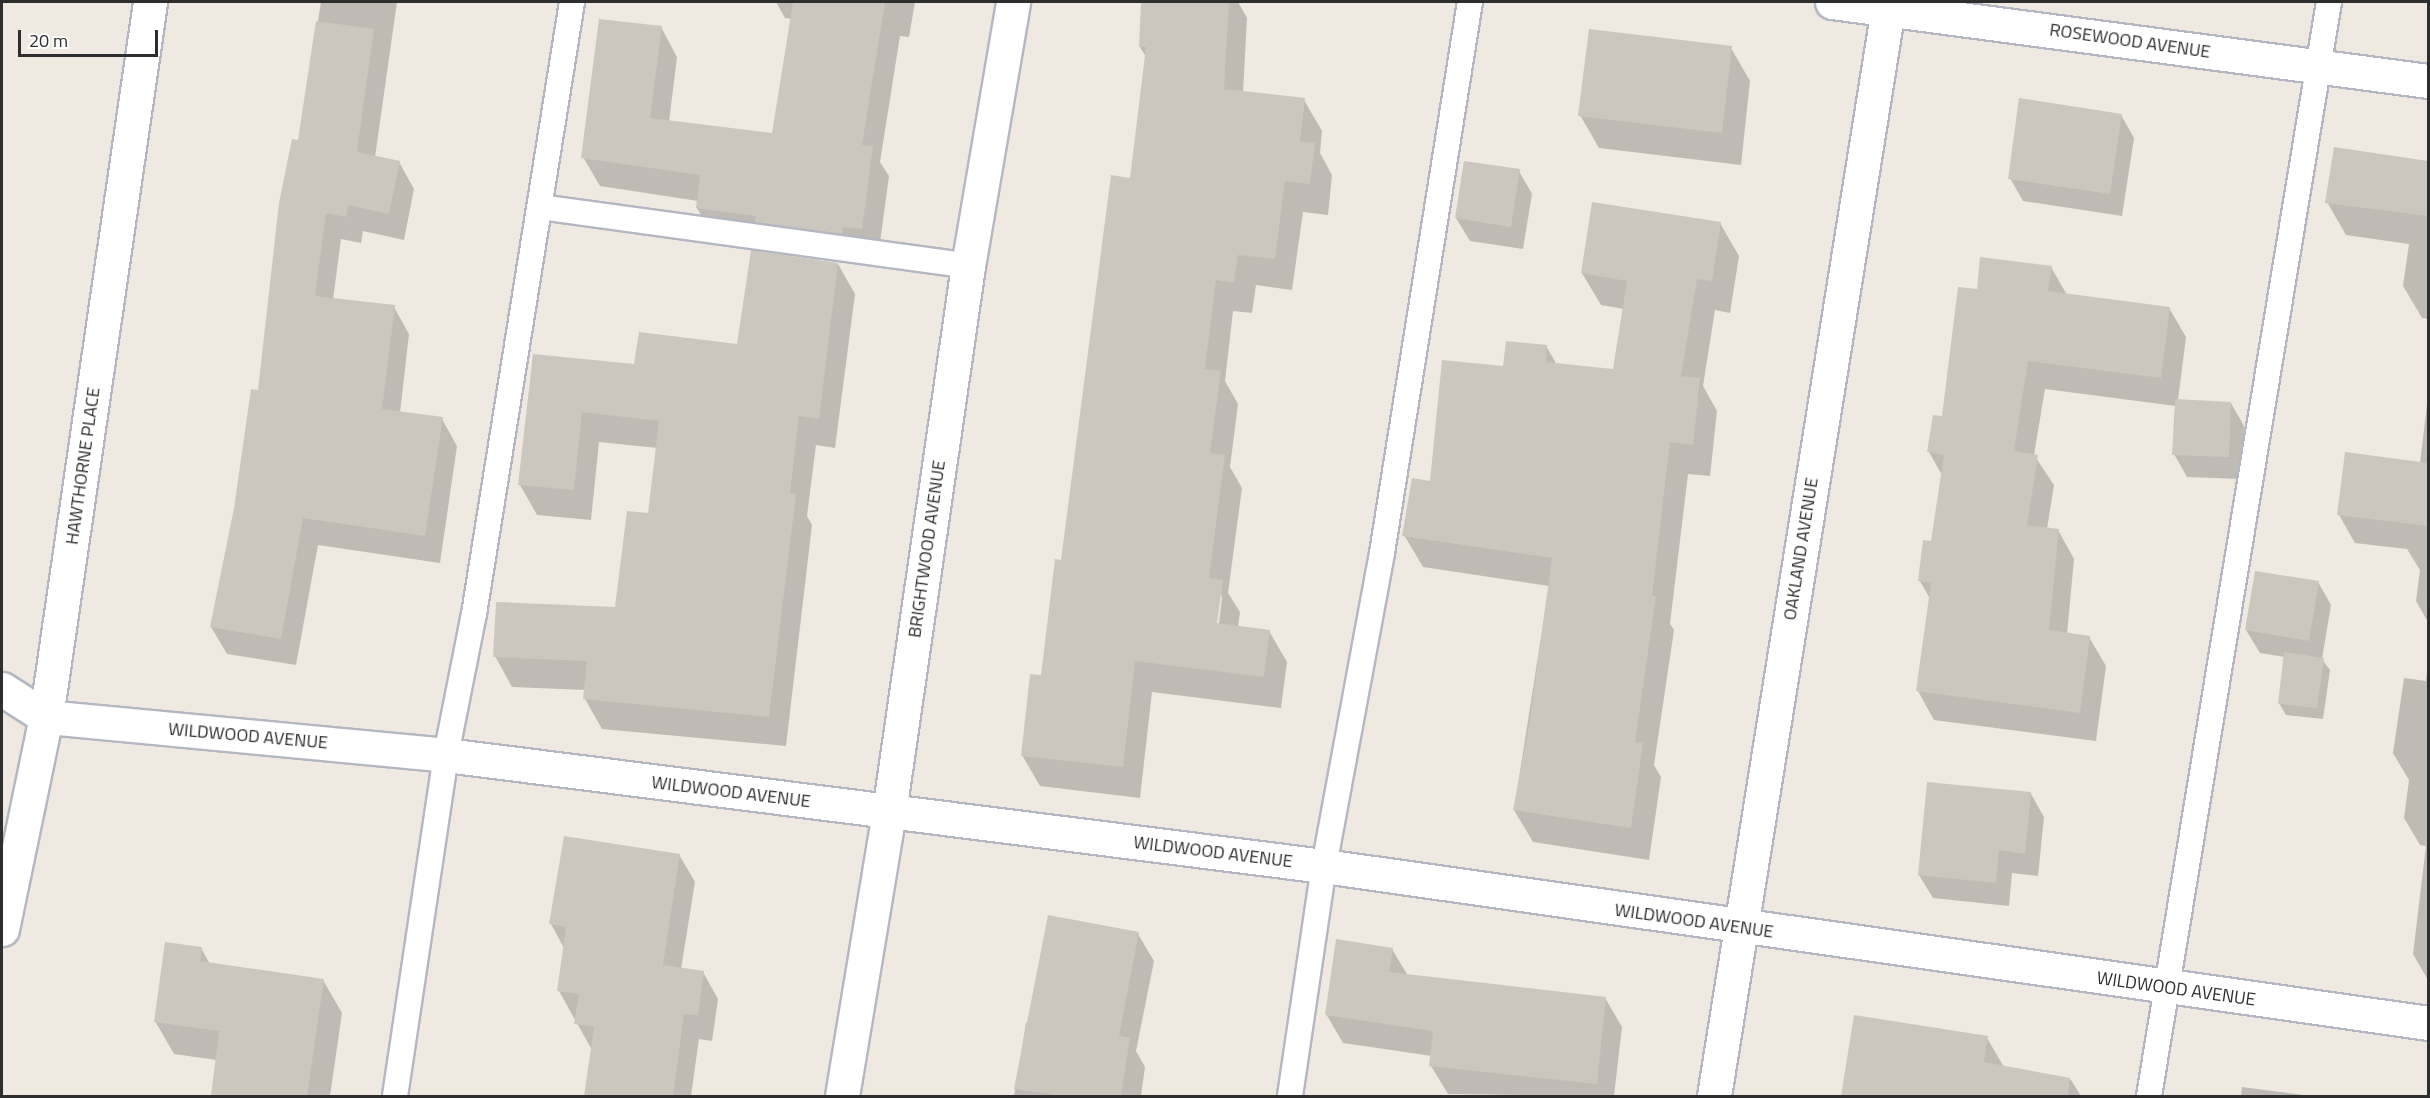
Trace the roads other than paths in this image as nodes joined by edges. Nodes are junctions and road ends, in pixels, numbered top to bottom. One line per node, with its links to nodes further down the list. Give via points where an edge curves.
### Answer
1 (150, 2): 13 (street, HAWTHORNE PLACE)
2 (572, 2): 10 (lane)
3 (1013, 2): 11 (street, BRIGHTWOOD AVENUE)
4 (1470, 2): 16 (lane, via 1382,553)
5 (1832, 2): 7 (street, ROSEWOOD AVENUE)
6 (2329, 2): 8 (lane)
7 (1889, 5): 8 (street, ROSEWOOD AVENUE); 17 (street, OAKLAND AVENUE)
8 (2319, 67): 9 (street, ROSEWOOD AVENUE); 19 (lane)
9 (2428, 81)
10 (540, 207): 11 (lane); 14 (lane, via 474,614)
11 (968, 266): 15 (street, BRIGHTWOOD AVENUE)
12 (2, 689): 13 (street, WILDWOOD AVENUE)
13 (46, 717): 14 (street, WILDWOOD AVENUE); 18 (street, HAWTHORNE PLACE)
14 (446, 755): 15 (street, WILDWOOD AVENUE); 21 (lane)
15 (889, 812): 16 (street, WILDWOOD AVENUE); 22 (street, BRIGHTWOOD AVENUE)
16 (1324, 866): 17 (street, WILDWOOD AVENUE); 23 (lane)
17 (1741, 928): 19 (street, WILDWOOD AVENUE); 24 (street, OAKLAND AVENUE)
18 (2, 929)
19 (2167, 987): 20 (street, WILDWOOD AVENUE); 25 (lane)
20 (2428, 1023)
21 (395, 1096)
22 (843, 1096)
23 (1290, 1096)
24 (1714, 1096)
25 (2149, 1096)

